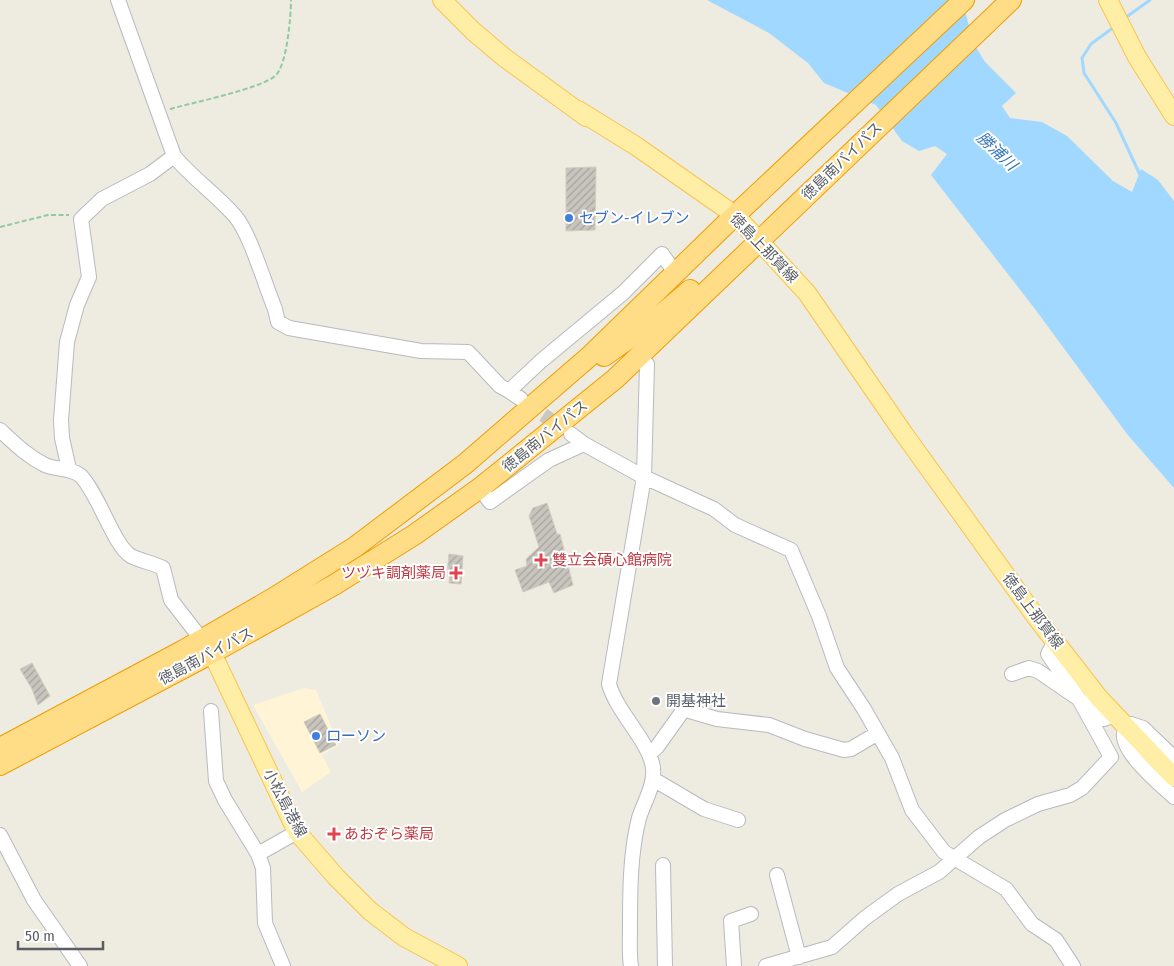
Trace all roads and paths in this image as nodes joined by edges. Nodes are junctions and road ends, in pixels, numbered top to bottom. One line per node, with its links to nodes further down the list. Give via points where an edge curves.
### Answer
1 (118, 0): 9 (street)
2 (291, 0): 9 (path, via 283,62 276,75 260,84)
3 (442, 0): 12 (main road, 徳島上那賀線, via 505,58)
4 (964, 0): 12 (highway, 徳島南バイパス)
5 (1011, 0): 15 (highway, 徳島南バイパス)
6 (1108, 0): 7 (main road)
7 (1156, 87): 8 (street, via 1168,91); 10 (main road)
8 (1174, 98)
9 (158, 112): 11 (street)
10 (1174, 116)
11 (174, 156): 13 (street, via 150,174 102,198); 19 (street, via 235,216 243,229 278,322 289,328 421,351 468,352 500,386)
12 (737, 215): 15 (main road, 徳島上那賀線); 16 (highway, 徳島南バイパス)
13 (81, 219): 14 (path, via 63,214 48,215); 24 (street, via 89,277 77,305 68,342 61,420)
14 (0, 227)
15 (756, 238): 18 (highway, via 656,319); 26 (highway, 徳島南バイパス, via 615,379); 27 (main road, 徳島上那賀線, via 807,294)
16 (676, 274): 18 (highway, 徳島南バイパス); 19 (street, via 662,254 623,293)
17 (647, 364): 25 (street)
18 (558, 385): 28 (highway, 徳島南バイパス, via 465,464 355,547)
19 (509, 391): 20 (street)
20 (521, 399)
21 (0, 430): 24 (street, via 26,454 47,466)
22 (571, 434): 23 (street)
23 (584, 444): 25 (street); 26 (street, via 549,460 490,502)
24 (69, 469): 28 (street, via 79,474 93,491 122,548 131,556 163,568 171,600)
25 (644, 477): 33 (street, via 714,510 735,525 791,550 838,668); 35 (street, via 609,684 612,696)
26 (480, 488): 28 (highway, 徳島南バイパス, via 414,535 334,585)
27 (1055, 641): 30 (street, via 1048,654); 32 (main road, 徳島上那賀線)
28 (207, 647): 34 (highway, 徳島南バイパス); 37 (highway, 徳島南バイパス); 42 (main road, 小松島港線)
29 (1012, 674): 30 (street, via 1028,668 1038,671)
30 (1079, 699): 32 (street, via 1104,719); 45 (street, via 1111,757 1082,788 1070,795 1026,808 979,837)
31 (211, 711): 44 (street, via 216,781)
32 (1120, 721): 36 (street, via 1143,728); 38 (main road, 徳島上那賀線); 40 (street, via 1125,745)
33 (878, 733): 35 (street, via 844,750 805,740 769,725 717,719 686,710); 45 (street, via 892,758 912,810 944,852)
34 (0, 748)
35 (648, 754): 39 (street, via 653,766)
36 (1174, 758)
37 (0, 765)
38 (1174, 777)
39 (653, 779): 41 (street, via 704,809); 53 (street, via 634,843)
40 (1174, 798)
41 (738, 820)
42 (297, 832): 44 (street); 52 (main road, 小松島港線, via 370,912 404,937)
43 (0, 835): 50 (street, via 34,900)
44 (258, 854): 51 (street, via 263,868 265,923)
45 (955, 858): 49 (street, via 924,881 898,894 832,947); 57 (street, via 1006,889 1032,924 1056,940)
46 (663, 865): 54 (street)
47 (777, 875): 49 (street)
48 (751, 914): 55 (street, via 731,921)
49 (798, 957): 56 (street)
50 (80, 966)
51 (283, 966)
52 (458, 966)
53 (631, 966)
54 (665, 966)
55 (734, 966)
56 (767, 966)
57 (1073, 966)

